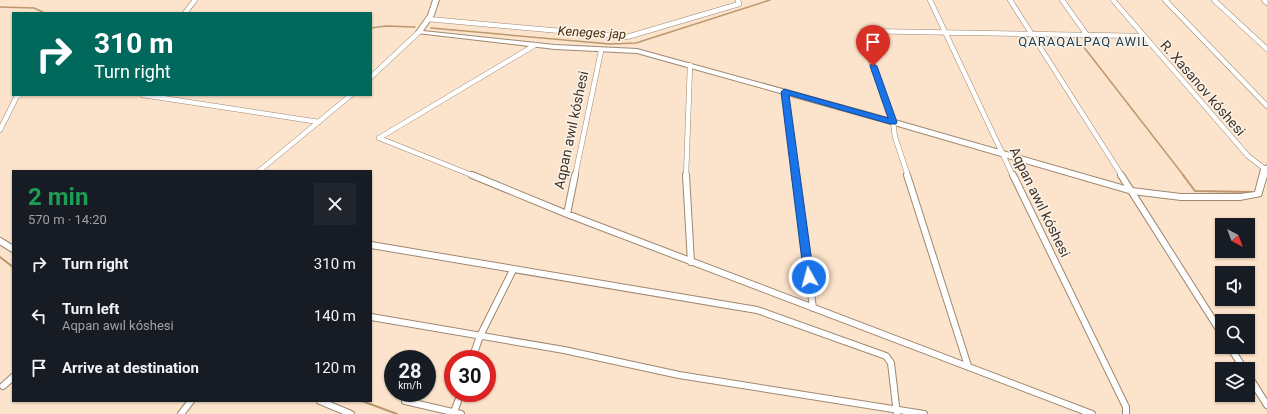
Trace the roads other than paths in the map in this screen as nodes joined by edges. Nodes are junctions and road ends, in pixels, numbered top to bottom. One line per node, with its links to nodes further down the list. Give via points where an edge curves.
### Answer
1 (195, 0): 12 (street)
2 (436, 0): 13 (street)
3 (738, 0): 13 (street, via 739,4 627,37)
4 (930, 0): 14 (street, Aqpan awıl kóshesi)
5 (1010, 0): 16 (street)
6 (1062, 0): 17 (street)
7 (1113, 0): 18 (street, R. Xasanov kóshesi)
8 (1165, 0): 28 (street)
9 (1214, 0): 20 (street)
10 (1264, 0): 11 (street)
11 (1267, 3)
12 (185, 12)
13 (428, 19): 15 (street)
14 (945, 31): 16 (street); 30 (street, via 862,32); 32 (street, Aqpan awıl kóshesi)
15 (419, 32): 19 (street); 23 (street)
16 (1032, 35): 17 (street); 35 (street)
17 (1087, 35): 18 (street)
18 (1143, 36): 33 (street, R. Xasanov kóshesi, via 1248,156)
19 (535, 45): 21 (street); 36 (street, via 379,138)
20 (1267, 49)
21 (600, 51): 22 (street, via 637,51); 36 (street, Aqpan awıl kóshesi)
22 (690, 65): 24 (street); 40 (street, via 685,167)
23 (372, 77)
24 (784, 92): 30 (street); 42 (street)
25 (17, 96): 31 (street)
26 (150, 96): 29 (street)
27 (350, 96): 29 (street)
28 (1267, 106)
29 (319, 122): 34 (street)
30 (893, 122): 32 (street); 47 (street, via 895,137)
31 (0, 130)
32 (1003, 155): 35 (street); 62 (street, Aqpan awıl kóshesi, via 1126,407)
33 (1266, 168): 35 (street, via 1258,194 1240,197 1180,197)
34 (260, 170)
35 (1132, 191): 44 (street)
36 (567, 214): 40 (street)
37 (0, 241): 39 (street)
38 (372, 245): 41 (street)
39 (12, 247)
40 (692, 262): 42 (street)
41 (513, 270): 45 (street); 56 (street, via 758,310 879,353 886,356 891,363)
42 (814, 308): 47 (street)
43 (372, 317): 45 (street)
44 (1215, 323)
45 (480, 336): 46 (street); 56 (street)
46 (475, 350)
47 (968, 366): 61 (street)
48 (12, 378): 49 (street)
49 (3, 386)
50 (1255, 386): 55 (street)
51 (190, 402): 58 (street)
52 (322, 402): 59 (street)
53 (409, 402): 57 (street)
54 (459, 402): 57 (street)
55 (1267, 405)
56 (897, 412): 60 (street)
57 (457, 413)
58 (181, 414)
59 (351, 414)
60 (924, 414)
61 (1092, 414)
62 (1126, 414)

